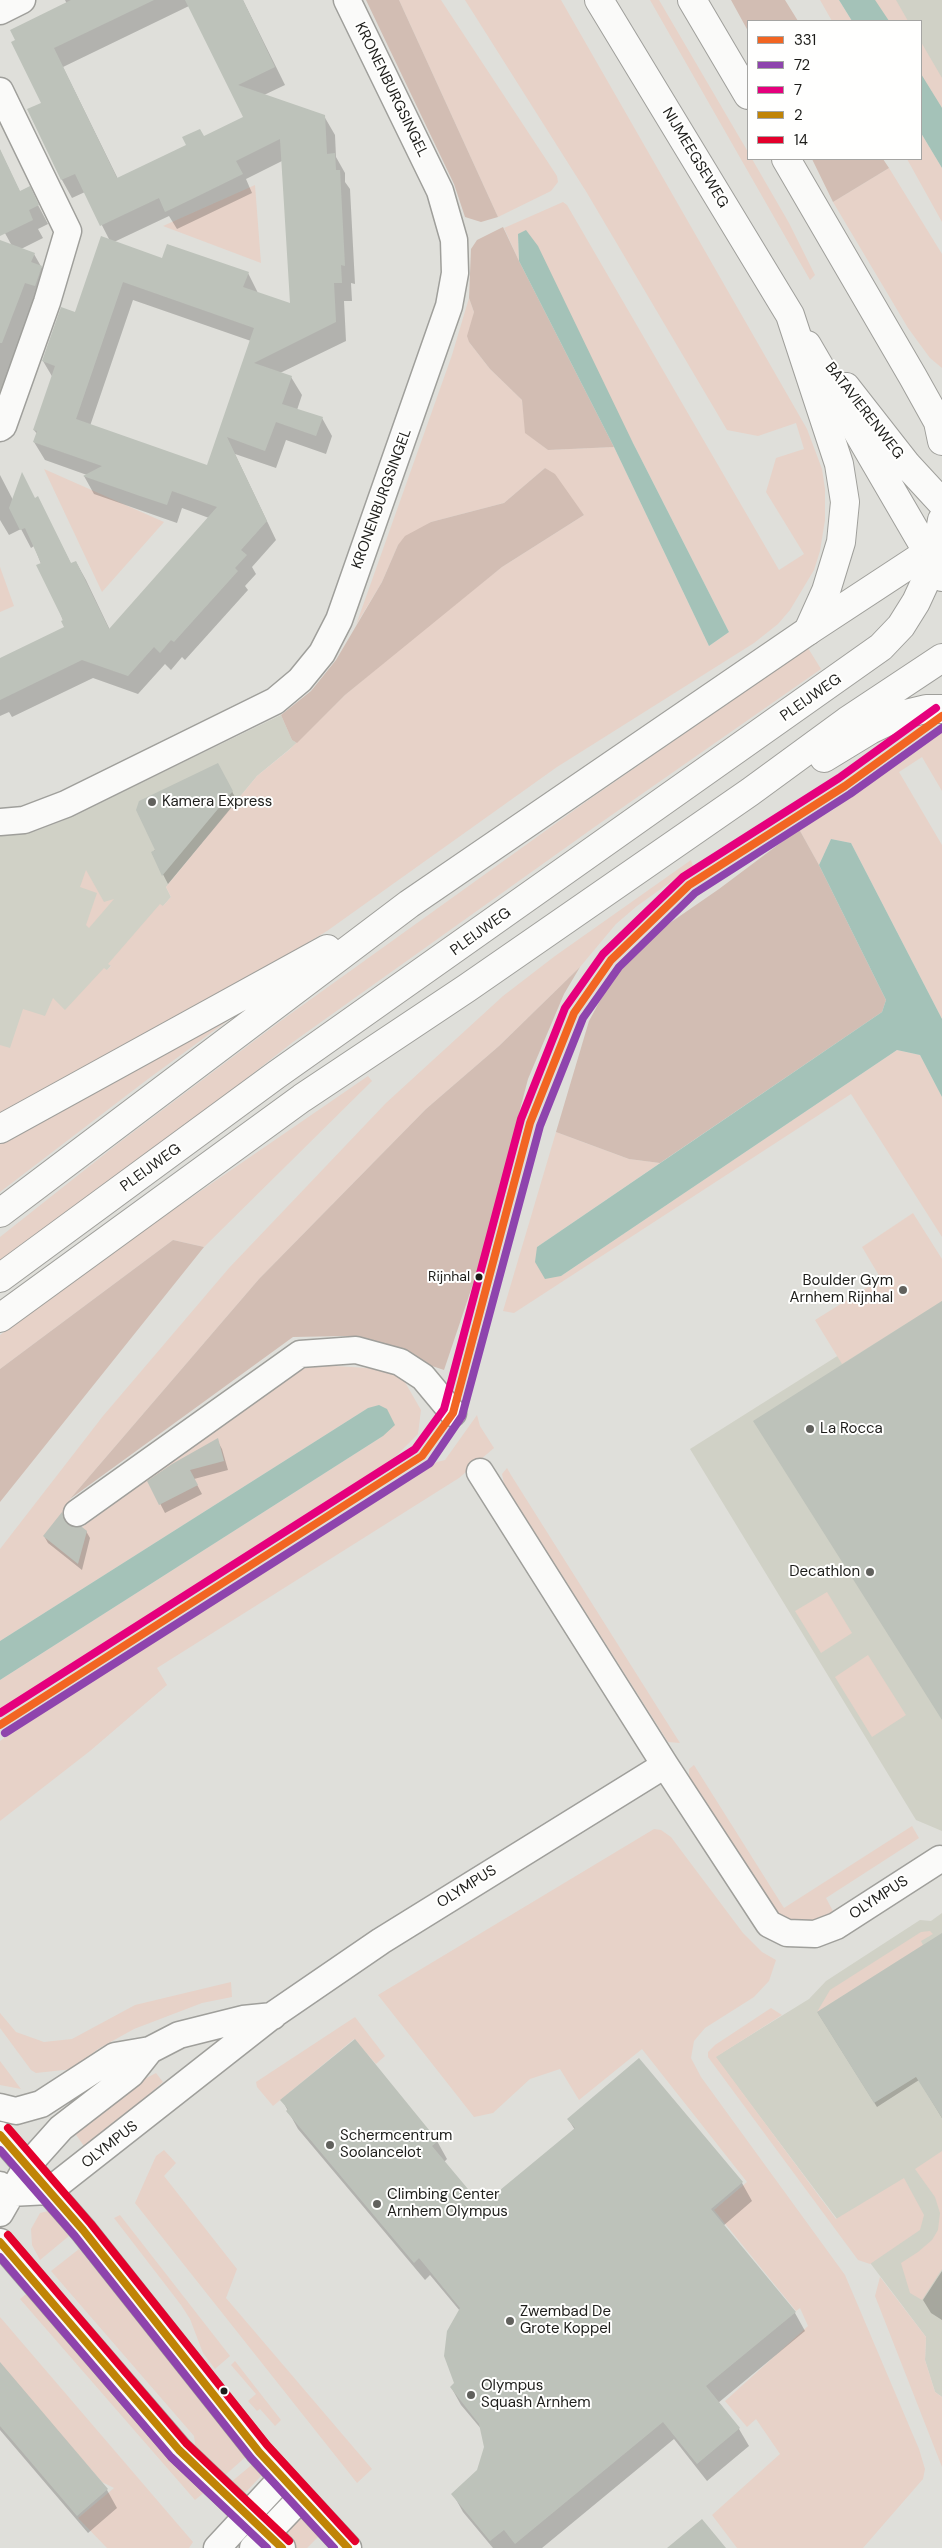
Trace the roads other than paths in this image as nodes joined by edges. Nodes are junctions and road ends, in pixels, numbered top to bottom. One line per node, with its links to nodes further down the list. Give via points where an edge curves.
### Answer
1 (22, 0): 5 (street)
2 (347, 0): 20 (street, KRONENBURGSINGEL, via 440,191 454,240 455,273 449,306 339,620 322,653 300,680 275,701 66,804 24,820)
3 (599, 0): 9 (main road, NIJMEEGSEWEG)
4 (692, 0): 7 (main road)
5 (0, 11)
6 (0, 91): 12 (street, via 68,232 47,302)
7 (747, 93)
8 (787, 160): 10 (main road)
9 (790, 315): 14 (main road, BATAVIERENWEG, via 907,465); 15 (main road, NIJMEEGSEWEG); 16 (main road, NIJMEEGSEWEG, via 839,464 845,502 842,542 826,591)
10 (913, 377): 11 (main road); 13 (main road)
11 (942, 395)
12 (0, 428)
13 (940, 431)
14 (942, 503)
15 (937, 557): 16 (main road, via 895,574); 24 (main road, PLEIJWEG, via 916,602 901,626 881,647 276,1076)
16 (808, 631): 21 (main road)
17 (942, 658): 19 (main road, via 847,721)
18 (942, 708): 19 (main road, via 901,714 834,754)
19 (750, 792): 25 (main road, via 302,1098)
20 (0, 822)
21 (409, 904): 22 (main road); 23 (main road)
22 (0, 1129)
23 (0, 1214)
24 (0, 1278)
25 (0, 1318)
26 (453, 1413): 28 (street, via 423,1377 400,1362 356,1350 300,1354)
27 (480, 1472): 29 (street, OLYMPUS)
28 (77, 1513)
29 (665, 1765): 30 (street, OLYMPUS, via 769,1924 787,1932 815,1934 836,1926); 31 (street, OLYMPUS, via 381,1941)
30 (940, 1859)
31 (273, 2016): 32 (street, OLYMPUS, via 243,2019); 34 (street, OLYMPUS)
32 (179, 2035): 33 (street, OLYMPUS); 34 (street)
33 (150, 2050): 35 (street, OLYMPUS, via 115,2056 41,2104 16,2110); 37 (street, OLYMPUS, via 131,2074 60,2128)
34 (200, 2073): 38 (street, OLYMPUS)
35 (0, 2107)
36 (0, 2135): 37 (street)
37 (27, 2166): 38 (street); 39 (street, OLYMPUS)
38 (49, 2191): 39 (street, OLYMPUS); 41 (street)
39 (3, 2197)
40 (0, 2242): 43 (street, via 179,2450)
41 (282, 2478): 42 (street); 43 (street)
42 (300, 2499): 44 (street); 46 (street)
43 (245, 2515): 44 (street); 45 (street)
44 (267, 2543)
45 (217, 2548)
46 (348, 2548)

